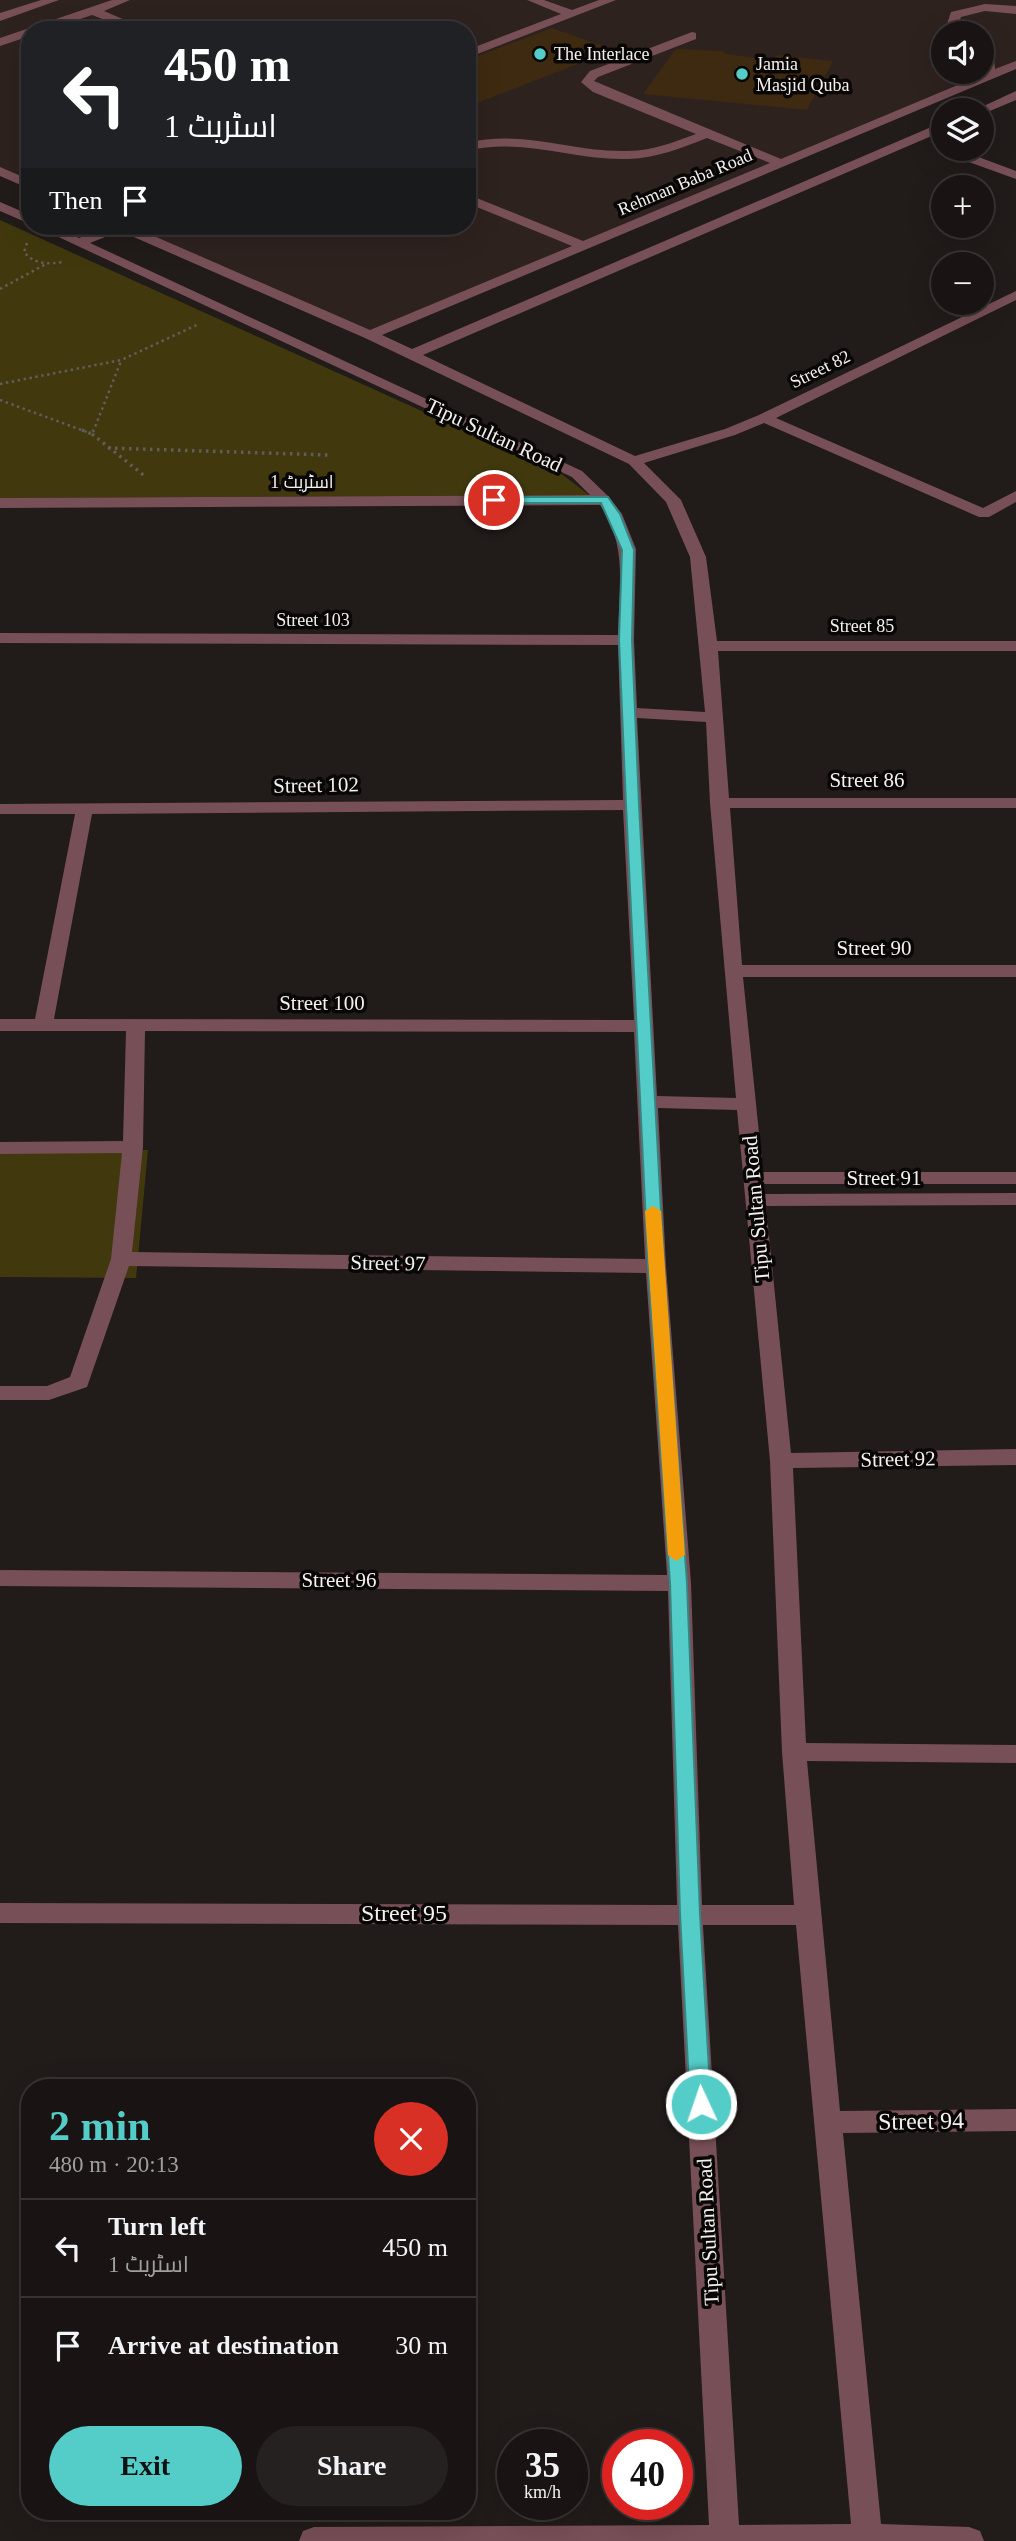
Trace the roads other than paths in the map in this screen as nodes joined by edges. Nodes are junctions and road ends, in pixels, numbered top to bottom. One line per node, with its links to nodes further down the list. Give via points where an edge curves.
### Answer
1 (53, 0): 8 (street)
2 (124, 0): 6 (street)
3 (533, 0): 7 (street)
4 (604, 1): 7 (street)
5 (1016, 10): 11 (street, via 966,10 955,15)
6 (93, 11): 9 (street); 10 (street)
7 (572, 14): 15 (street)
8 (0, 17)
9 (63, 21)
10 (119, 21)
11 (954, 21)
12 (21, 35): 14 (street)
13 (692, 36): 23 (street, via 594,74 586,82)
14 (0, 42)
15 (476, 51)
16 (1016, 65): 17 (street, Rehman Baba Road)
17 (994, 74)
18 (976, 84): 22 (street, Rehman Baba Road)
19 (1016, 95): 20 (street)
20 (994, 104)
21 (931, 127): 22 (street, Rehman Baba Road)
22 (897, 130): 24 (street); 27 (street, Rehman Baba Road); 41 (street, Rehman Baba Road)
23 (708, 133): 25 (street, via 670,149 621,155 507,142); 27 (street)
24 (931, 143)
25 (476, 144)
26 (979, 161): 29 (street)
27 (780, 163): 38 (street, Rehman Baba Road)
28 (0, 171): 30 (street)
29 (1016, 175)
30 (21, 180)
31 (476, 202): 38 (street)
32 (0, 206): 33 (street)
33 (21, 216)
34 (61, 235): 37 (street, Tipu Sultan Road)
35 (98, 235): 37 (street)
36 (142, 235): 40 (street, Tipu Sultan Road)
37 (78, 243): 45 (street, Tipu Sultan Road, via 577,474)
38 (584, 246): 40 (street, Rehman Baba Road)
39 (1016, 295): 42 (street, Street 82)
40 (370, 335): 41 (street, Tipu Sultan Road)
41 (411, 355): 43 (street, Tipu Sultan Road)
42 (764, 418): 43 (street, Street 82); 44 (street, via 984,514)
43 (634, 461): 49 (street, Tipu Sultan Road, via 673,499 698,557)
44 (1016, 496)
45 (604, 500): 46 (street, اسٹریٹ 1); 48 (street, Tipu Sultan Road, via 628,550)
46 (0, 503)
47 (0, 638): 48 (street, Street 103)
48 (626, 640): 51 (street, Tipu Sultan Road)
49 (709, 646): 50 (street, Street 85); 52 (street, Tipu Sultan Road)
50 (1016, 646)
51 (629, 713): 52 (street); 55 (street, Tipu Sultan Road)
52 (713, 716): 53 (street, Tipu Sultan Road)
53 (719, 803): 54 (street, Street 86); 58 (street, Tipu Sultan Road)
54 (1016, 803)
55 (632, 805): 57 (street, Street 102); 63 (street, Tipu Sultan Road)
56 (0, 809): 57 (street, Street 102)
57 (84, 811): 62 (street)
58 (733, 971): 59 (street, Street 90); 65 (street, Tipu Sultan Road)
59 (1016, 971)
60 (0, 1025): 62 (street, Street 100)
61 (136, 1025): 62 (street, Street 100); 63 (street, Street 100); 67 (street)
62 (43, 1026)
63 (644, 1026): 64 (street, Tipu Sultan Road)
64 (648, 1102): 65 (street); 73 (street, Tipu Sultan Road)
65 (746, 1104): 68 (street, Tipu Sultan Road)
66 (0, 1147): 67 (street)
67 (133, 1147): 72 (street)
68 (753, 1178): 69 (street, Street 91); 71 (street, Tipu Sultan Road)
69 (1016, 1178)
70 (1016, 1199): 71 (street)
71 (754, 1200): 76 (street, Tipu Sultan Road)
72 (121, 1259): 73 (street, Street 97); 74 (street, via 79,1382 49,1393)
73 (656, 1266): 78 (street, Tipu Sultan Road)
74 (0, 1393)
75 (1016, 1457): 76 (street, Street 92)
76 (781, 1461): 79 (street, Tipu Sultan Road)
77 (0, 1578): 78 (street, Street 96)
78 (678, 1583): 82 (street, Tipu Sultan Road)
79 (794, 1752): 80 (street); 83 (street, Tipu Sultan Road)
80 (1016, 1754)
81 (0, 1913): 82 (street, Street 95)
82 (690, 1914): 83 (street, Street 95); 86 (street, Tipu Sultan Road)
83 (808, 1915): 85 (street, Tipu Sultan Road)
84 (1016, 2120): 85 (street, Street 94)
85 (826, 2122): 87 (street, Tipu Sultan Road)
86 (725, 2540): 87 (street); 88 (street)
87 (868, 2540): 89 (street)
88 (314, 2541)
89 (969, 2541)

